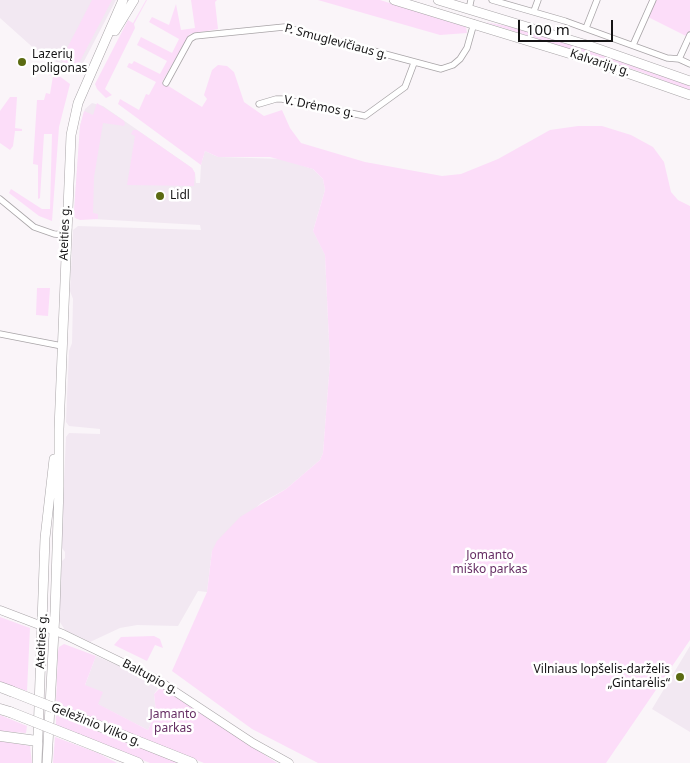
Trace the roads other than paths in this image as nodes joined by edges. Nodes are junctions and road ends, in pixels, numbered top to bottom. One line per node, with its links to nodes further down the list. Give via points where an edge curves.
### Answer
1 (123, 0): 14 (main road, Ateities g.)
2 (134, 0): 14 (main road, Ateities g.)
3 (394, 0): 11 (main road, Kalvarijų g.)
4 (438, 0): 9 (main road, Kalvarijų g.)
5 (492, 0): 10 (street)
6 (538, 0): 10 (street)
7 (597, 0): 12 (street)
8 (653, 0): 15 (street)
9 (472, 7): 11 (main road); 19 (main road, Kalvarijų g.)
10 (534, 11): 12 (street)
11 (474, 23): 17 (street, P. Smuglevičiaus g., via 467,48 453,65 435,69); 21 (main road, Kalvarijų g., via 626,71)
12 (586, 28): 15 (street)
13 (690, 35): 16 (street)
14 (106, 43): 24 (main road, Ateities g., via 78,103 71,135)
15 (633, 45): 16 (street)
16 (679, 60): 18 (street)
17 (414, 64): 20 (street, P. Smuglevičiaus g., via 279,27 195,36 190,39); 22 (street, V. Drėmos g., via 405,87 365,116 282,99)
18 (690, 64)
19 (690, 81)
20 (166, 83)
21 (690, 95)
22 (259, 104)
23 (0, 199): 24 (street, via 34,226)
24 (65, 235): 26 (main road, Ateities g.)
25 (0, 334): 26 (street)
26 (62, 346): 27 (main road, Ateities g.)
27 (59, 429): 28 (main road, Ateities g.); 29 (main road, Ateities g.)
28 (47, 509): 29 (main road); 31 (main road, Ateities g.)
29 (59, 512): 32 (main road, Ateities g.)
30 (0, 610): 31 (street, Baltupio g.)
31 (42, 626): 32 (street, Baltupio g.); 36 (main road, Ateities g.)
32 (54, 631): 37 (main road, Ateities g.); 42 (street, Baltupio g., via 156,679)
33 (0, 687): 41 (highway, Geležinio Vilko g., bridge)
34 (5, 710): 40 (highway, Geležinio Vilko g., bridge)
35 (0, 736): 36 (highway)
36 (37, 741): 37 (main road); 38 (main road, Ateities g.)
37 (49, 744): 39 (main road, Ateities g.)
38 (37, 763)
39 (47, 763)
40 (138, 763)
41 (192, 763)
42 (289, 763)

